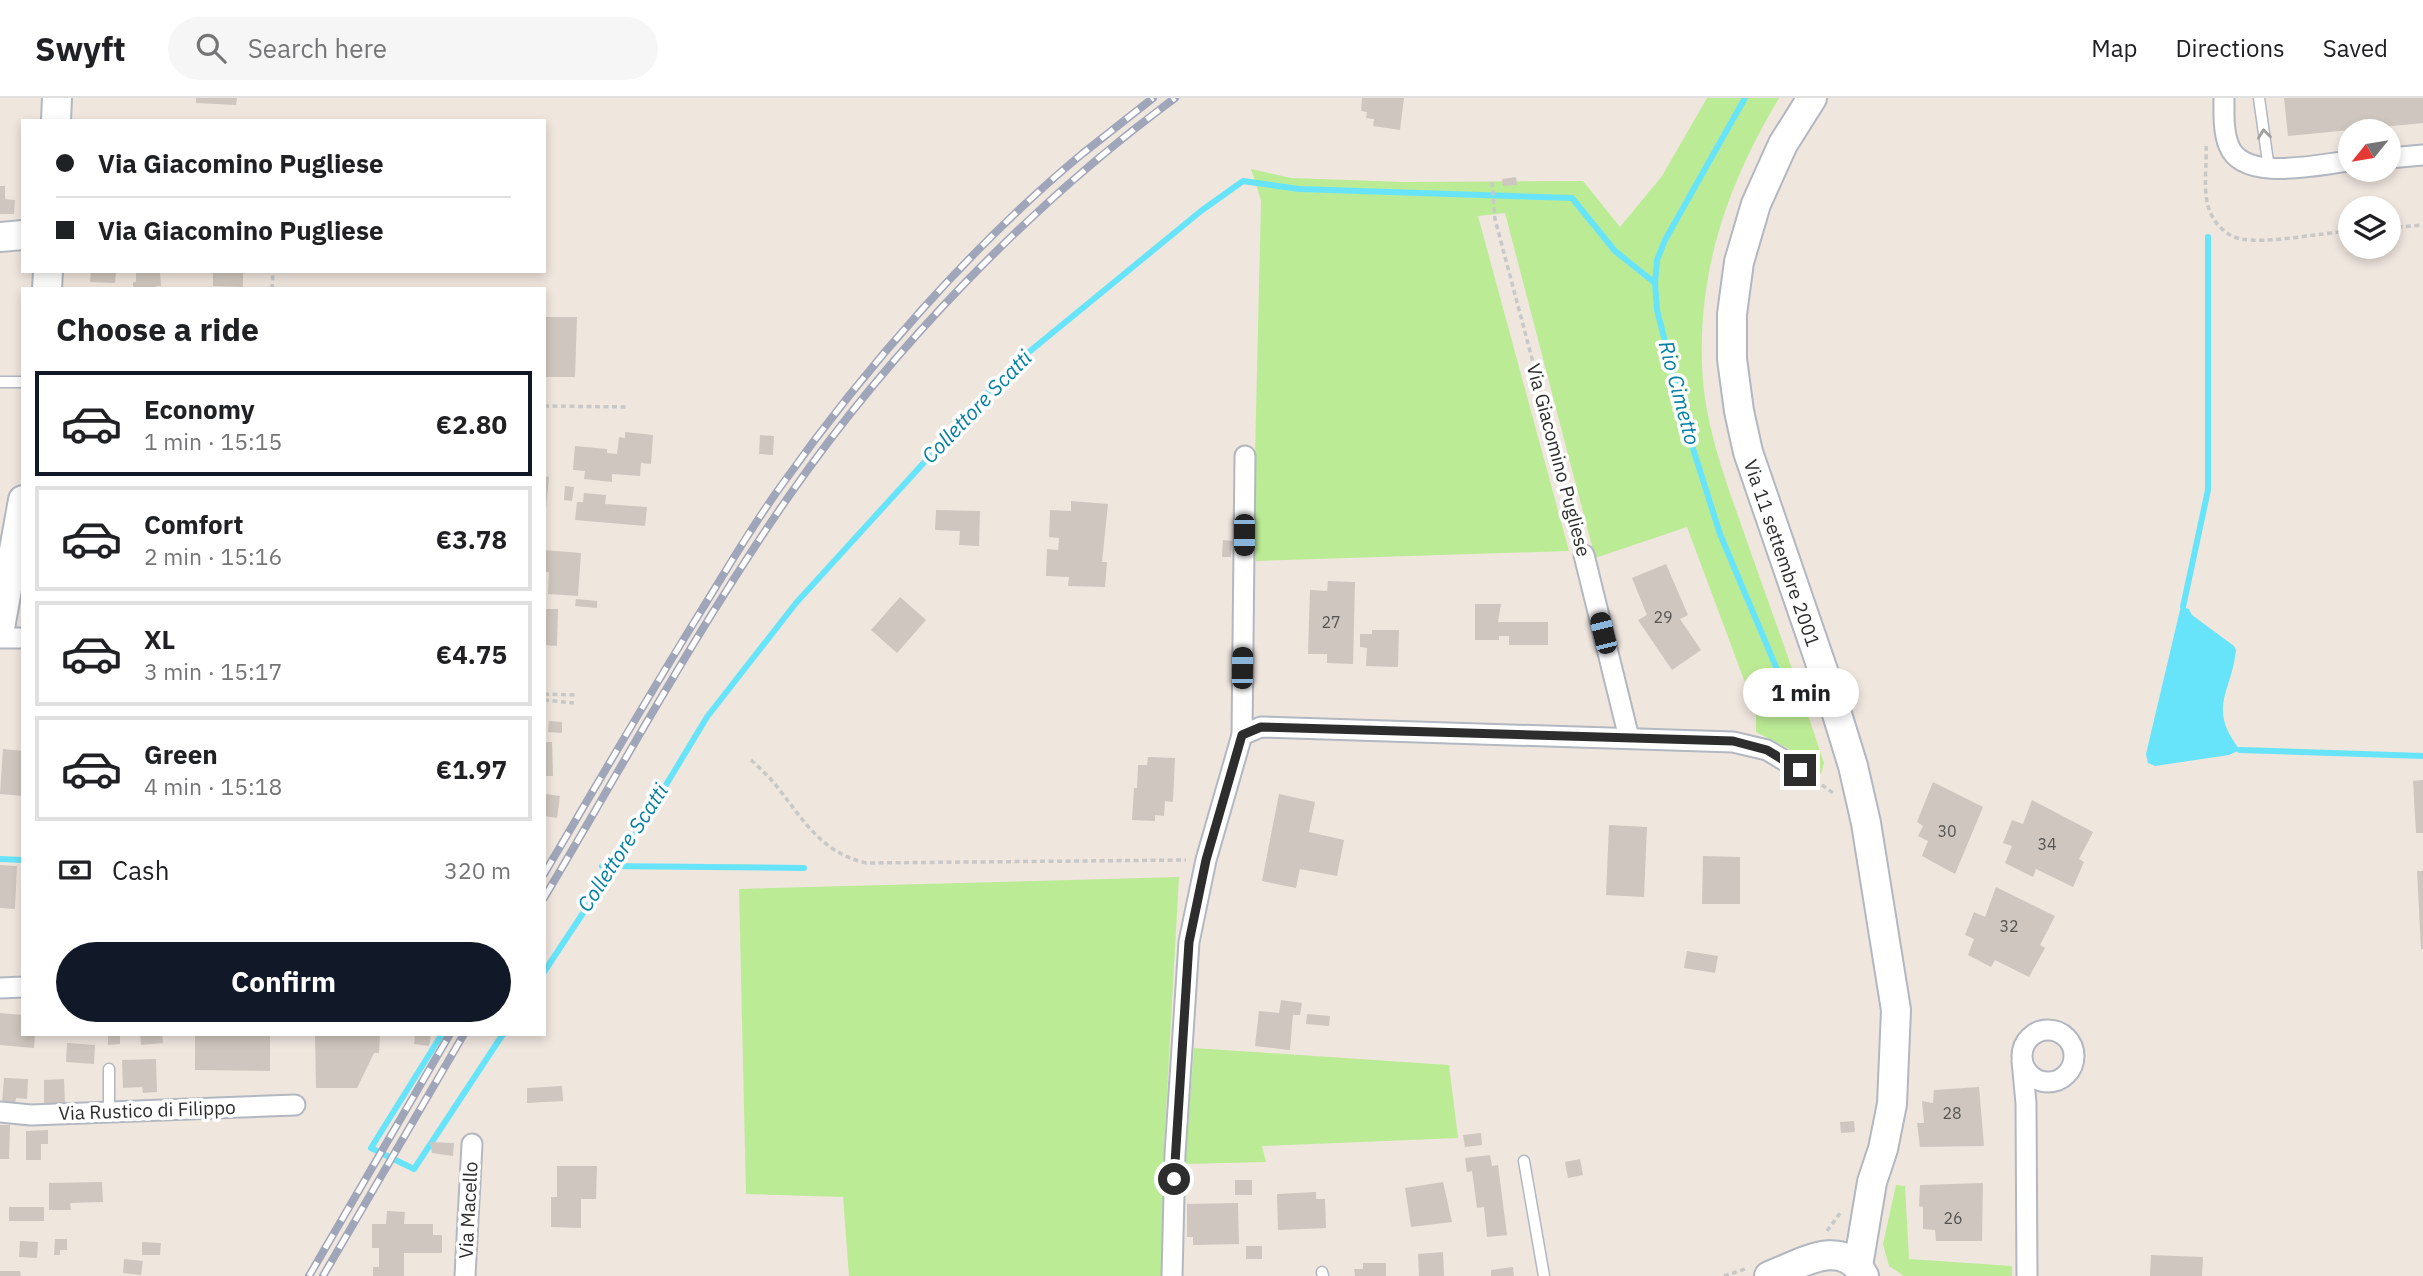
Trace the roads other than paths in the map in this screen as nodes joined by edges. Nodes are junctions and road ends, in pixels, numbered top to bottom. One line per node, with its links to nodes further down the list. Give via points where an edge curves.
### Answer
1 (57, 98): 5 (main road)
2 (1812, 98): 33 (main road, Via 11 settembre 2001, via 1783,144 1756,204 1739,262 1732,359 1748,453 1829,688 1866,823 1896,1010 1892,1104)
3 (2224, 98): 9 (street, via 2230,148 2244,163)
4 (2259, 98): 9 (lane, one-way to 4)
5 (56, 119)
6 (2423, 155): 7 (street)
7 (2401, 157)
8 (2338, 163): 9 (street)
9 (2269, 169)
10 (21, 235): 11 (main road)
11 (0, 237)
12 (0, 382): 13 (lane)
13 (21, 382)
14 (1245, 456): 19 (street)
15 (21, 511): 17 (main road)
16 (1584, 555): 20 (street, Via Giacomino Pugliese)
17 (1, 622): 18 (street)
18 (21, 637)
19 (1242, 735): 20 (street, via 1261,727); 38 (street, via 1206,860 1189,942)
20 (1629, 738): 21 (street, via 1733,741 1767,750)
21 (1800, 770)
22 (21, 987): 23 (street)
23 (0, 988)
24 (2022, 1062): 26 (street, via 2030,1076); 26 (street, via 2024,1045 2036,1032 2053,1030 2068,1038 2074,1054 2070,1070 2057,1081); 27 (street)
25 (109, 1069): 30 (lane)
26 (2040, 1081): 27 (street)
27 (2025, 1103): 40 (street)
28 (295, 1105): 30 (street, Via Rustico di Filippo)
29 (0, 1112): 30 (street, Via Rustico di Filippo)
30 (109, 1112)
31 (472, 1144): 37 (street, Via Macello)
32 (1524, 1161): 39 (lane)
33 (1872, 1182): 34 (main road, Via 11 settembre 2001, via 1849,1223); 36 (main road, Via 11 settembre 2001)
34 (1821, 1247): 35 (main road, Via 11 settembre 2001); 36 (main road, Via 11 settembre 2001, via 1848,1258)
35 (1761, 1271)
36 (1861, 1271)
37 (465, 1276)
38 (1172, 1276)
39 (1544, 1276)
40 (2027, 1276)

